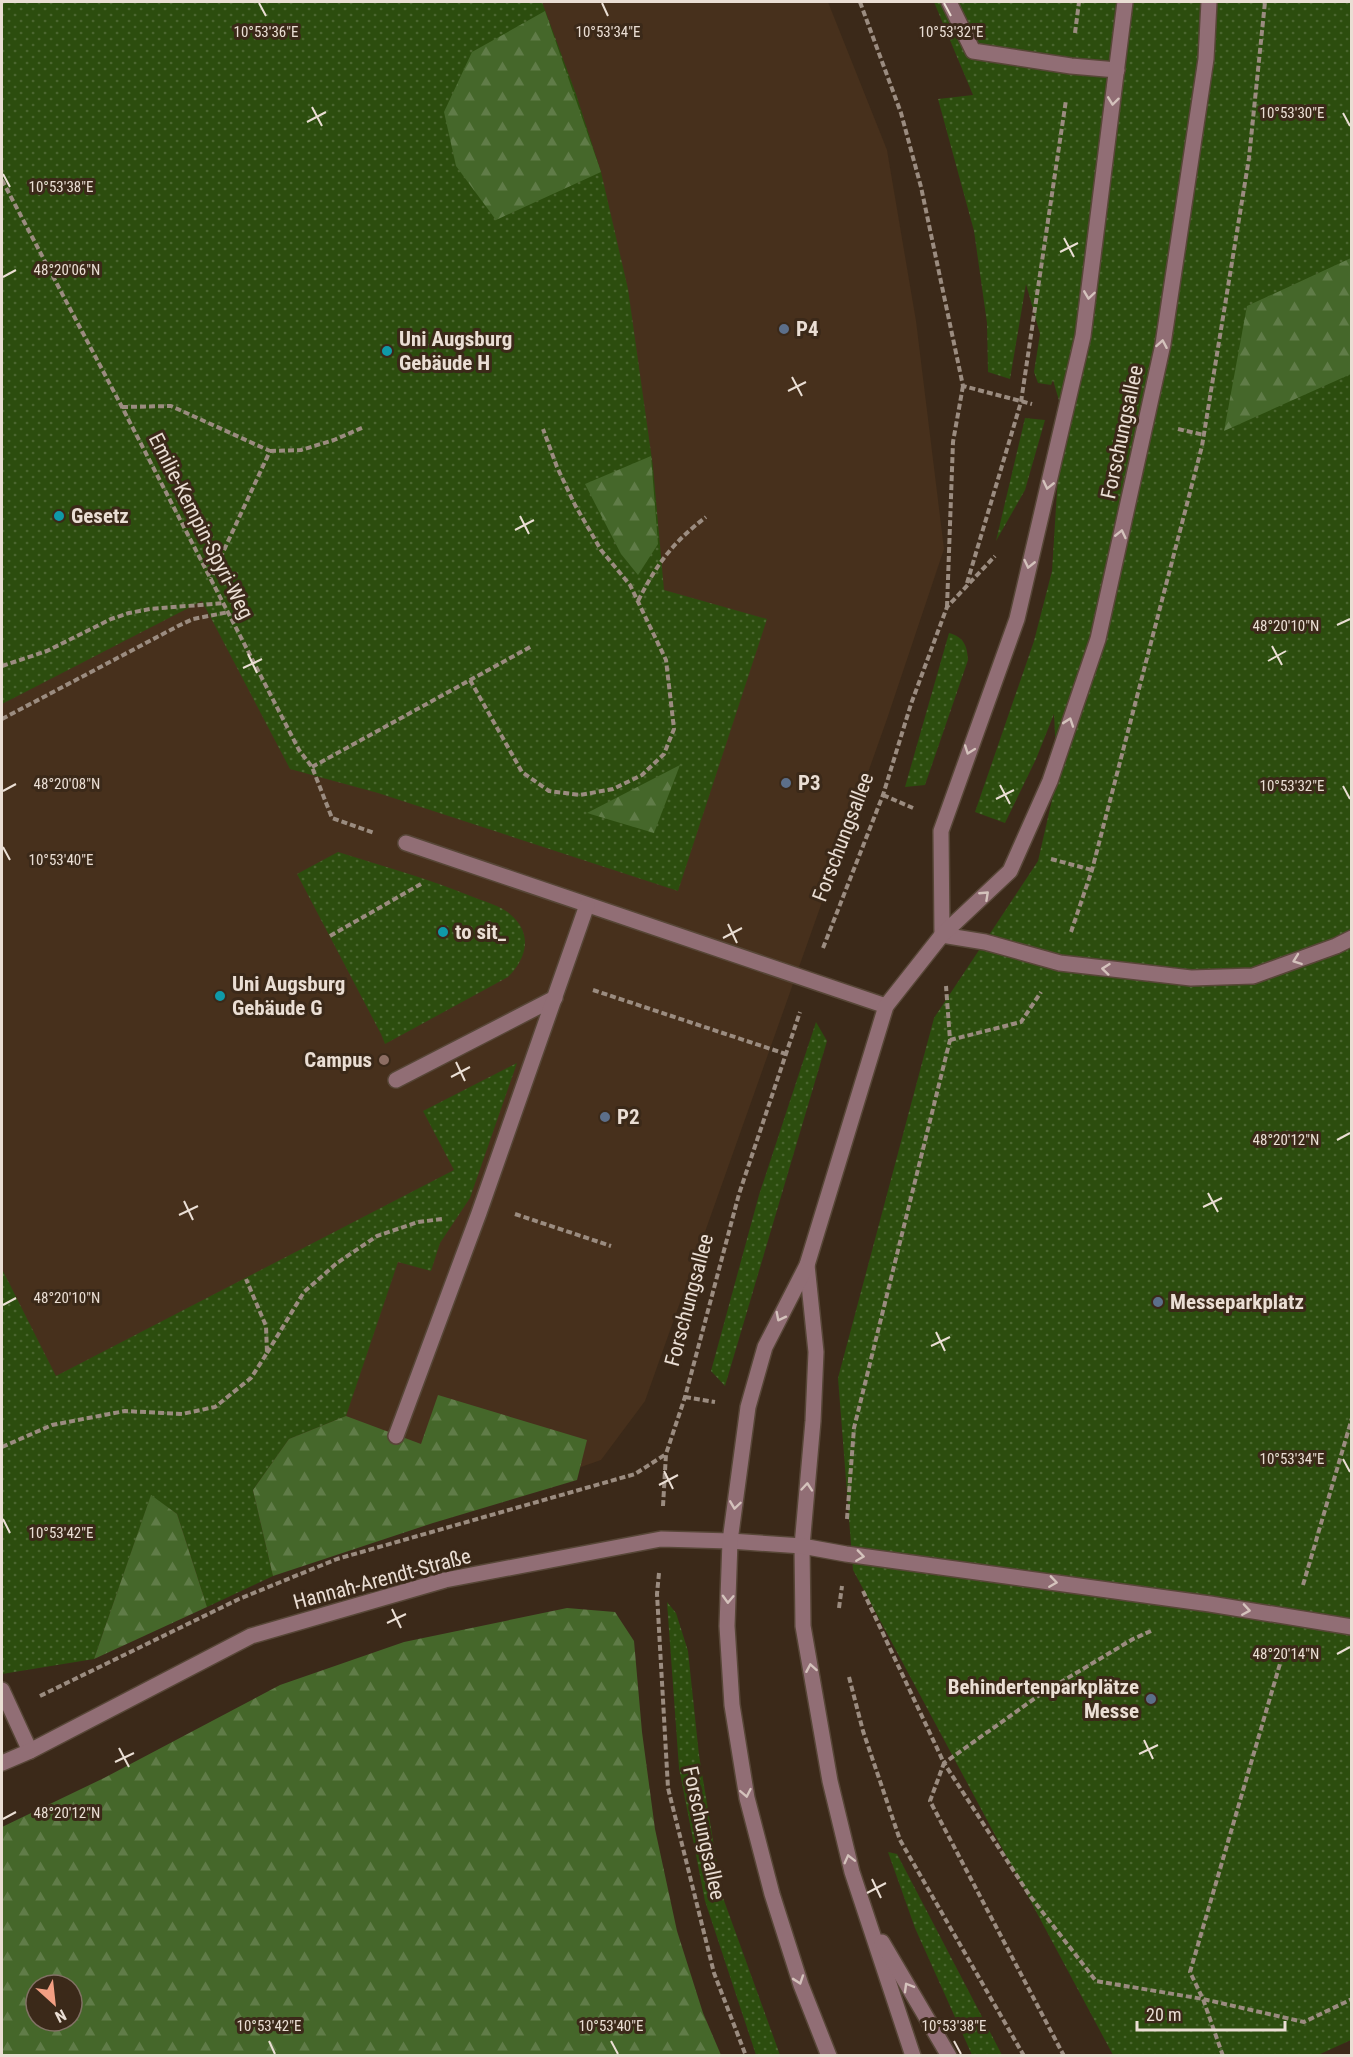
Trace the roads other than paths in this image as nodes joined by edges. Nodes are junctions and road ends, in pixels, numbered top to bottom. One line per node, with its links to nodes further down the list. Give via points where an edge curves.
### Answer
1 (949, 2): 4 (street, via 973,51)
2 (1125, 2): 4 (street)
3 (1209, 2): 7 (street, Forschungsallee, one-way to 3, via 1010,871 1050,781 1098,639 1163,344 1206,59)
4 (1117, 70): 7 (street, one-way to 7, via 1083,336 1067,408 1017,619 940,831)
5 (406, 843): 6 (street)
6 (587, 905): 9 (street); 10 (street)
7 (942, 935): 8 (street, one-way to 7, via 1253,976 1191,978 1060,963 985,942); 10 (street, Forschungsallee)
8 (1352, 938)
9 (555, 998): 11 (street); 13 (street)
10 (886, 1006): 12 (street, Forschungsallee)
11 (396, 1080)
12 (807, 1265): 14 (street, Forschungsallee, one-way to 14, via 765,1347 751,1397); 15 (street, Forschungsallee, one-way to 12, via 816,1352)
13 (396, 1436)
14 (730, 1540): 15 (street, Hannah-Arendt-Straße); 18 (street, Hannah-Arendt-Straße, via 661,1539 445,1580 251,1636); 21 (street, Forschungsallee, one-way to 21, via 727,1626 731,1694 747,1798 797,1974)
15 (802, 1546): 16 (street, Hannah-Arendt-Straße, one-way to 16); 20 (street, Forschungsallee, one-way to 15, via 830,1781 803,1626)
16 (1352, 1627)
17 (2, 1690): 18 (street)
18 (30, 1751): 19 (street, Hannah-Arendt-Straße)
19 (2, 1763)
20 (866, 1915): 22 (street, Forschungsallee); 23 (street, one-way to 20)
21 (830, 2055)
22 (913, 2055)
23 (949, 2055)

